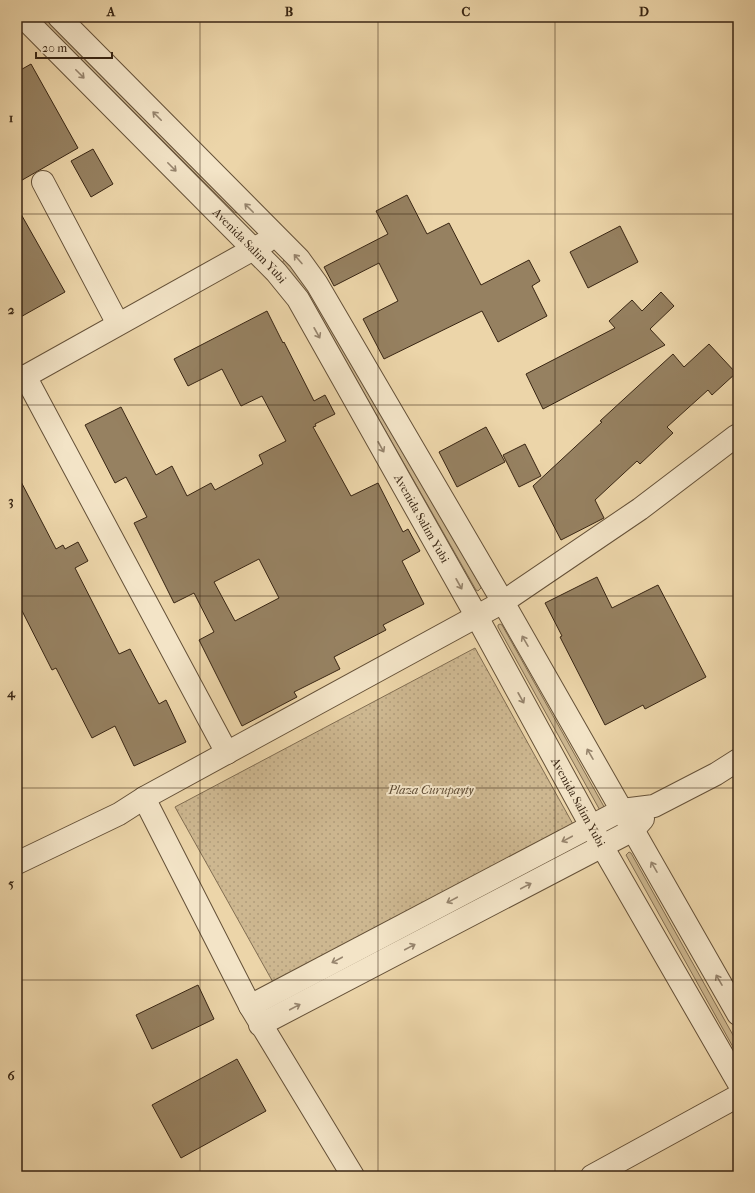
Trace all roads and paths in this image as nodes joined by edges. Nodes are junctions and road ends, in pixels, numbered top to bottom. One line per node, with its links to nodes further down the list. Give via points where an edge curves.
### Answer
1 (23, 17): 5 (street, Avenida Salim Yubi, one-way to 5)
2 (59, 17): 4 (street, one-way to 2)
3 (43, 182): 6 (street)
4 (276, 236): 5 (street); 9 (street, one-way to 4, via 317,284 299,259)
5 (254, 249): 6 (street); 10 (street, Avenida Salim Yubi, one-way to 10, via 298,299)
6 (118, 324): 7 (street)
7 (21, 378): 11 (street)
8 (736, 436): 9 (street, via 640,509)
9 (503, 602): 10 (street); 15 (street, one-way to 9)
10 (477, 617): 11 (street); 16 (street, Avenida Salim Yubi, one-way to 16)
11 (227, 753): 13 (street)
12 (738, 760): 14 (street)
13 (144, 798): 19 (street, via 118,814); 20 (street)
14 (654, 806): 15 (street); 17 (street)
15 (622, 810): 16 (street); 17 (street)
16 (591, 826): 18 (street, Avenida Salim Yubi); 20 (street, one-way to 20)
17 (633, 830): 18 (street); 21 (street, one-way to 17)
18 (602, 846): 22 (street, one-way to 18); 23 (street, Avenida Salim Yubi)
19 (17, 863)
20 (250, 1006): 22 (street)
21 (738, 1014)
22 (260, 1025): 25 (street)
23 (738, 1082)
24 (738, 1096): 26 (street)
25 (353, 1176)
26 (592, 1176)

